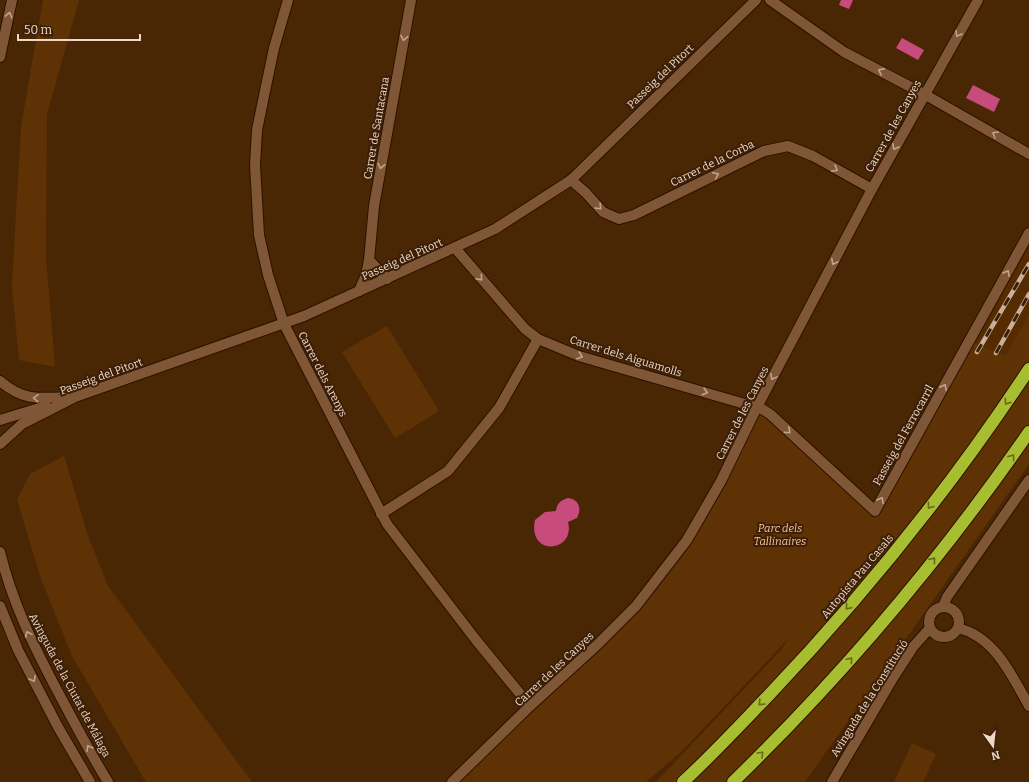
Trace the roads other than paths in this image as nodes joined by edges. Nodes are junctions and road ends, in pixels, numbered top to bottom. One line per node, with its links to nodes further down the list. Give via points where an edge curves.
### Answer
1 (12, 0): 7 (street, one-way to 1)
2 (288, 0): 17 (street, Carrer dels Arenys, via 274,48 257,130 255,165 259,235 268,275)
3 (411, 0): 14 (street, Carrer de Santacana, one-way to 14, via 374,206)
4 (756, 0): 10 (street, Passeig del Pitort)
5 (770, 0): 8 (street, one-way to 5, via 844,52)
6 (978, 0): 8 (street, Carrer de les Canyes, one-way to 8)
7 (0, 57)
8 (924, 94): 9 (street, one-way to 8); 11 (street, Carrer de les Canyes, one-way to 11)
9 (1029, 154)
10 (572, 180): 11 (street, Carrer de la Corba, one-way to 11, via 603,212 619,219 634,215 764,151 788,146 813,156); 13 (street, Passeig del Pitort, via 495,229)
11 (872, 189): 22 (street, Carrer de les Canyes, one-way to 22)
12 (1029, 233): 22 (street, Passeig del Ferrocarril, one-way to 12, via 770,414 875,511)
13 (455, 248): 15 (street, Passeig del Pitort); 18 (street, Carrer dels Aiguamolls, one-way to 18, via 525,329)
14 (369, 260): 15 (street); 16 (street, Carrer de Santacana)
15 (388, 279): 16 (street, Passeig del Pitort)
16 (359, 291): 17 (street, Passeig del Pitort)
17 (284, 324): 21 (street, Passeig del Pitort); 28 (street, Carrer dels Arenys)
18 (538, 339): 22 (street, Carrer dels Aiguamolls, one-way to 22, via 579,356); 28 (street, via 499,408 448,471)
19 (1029, 369): 41 (highway, Autopista Pau Casals, one-way to 41, via 951,479 866,587 809,653)
20 (0, 381): 21 (street, one-way to 20, via 27,397)
21 (75, 397): 23 (street); 26 (street, Passeig del Pitort, via 22,424)
22 (757, 407): 36 (street, Carrer de les Canyes, via 721,481 687,540 636,606)
23 (0, 420)
24 (0, 432): 26 (street)
25 (1029, 432): 42 (highway, one-way to 25, via 802,713 883,622 949,540)
26 (0, 443)
27 (1029, 480): 31 (street, Avinguda de la Constitució, via 947,597)
28 (381, 514): 36 (street, Carrer dels Arenys, via 476,640)
29 (0, 552): 32 (street, Avinguda de la Ciutat de Málaga)
30 (0, 606): 33 (street)
31 (943, 607): 34 (street, Avinguda de la Constitució, via 931,615); 35 (street, via 953,610 956,614)
32 (19, 614): 33 (street); 38 (street, Avinguda de la Ciutat de Málaga, one-way to 32)
33 (3, 622): 39 (street, one-way to 39)
34 (930, 628): 35 (street, via 937,635 946,637); 43 (street, Avinguda de la Constitució, via 913,647 893,678)
35 (958, 628): 37 (street, via 988,645 1015,680)
36 (530, 706): 40 (street, Carrer de les Canyes)
37 (1029, 706)
38 (104, 781)
39 (90, 782)
40 (452, 782)
41 (683, 782)
42 (733, 782)
43 (832, 782)

